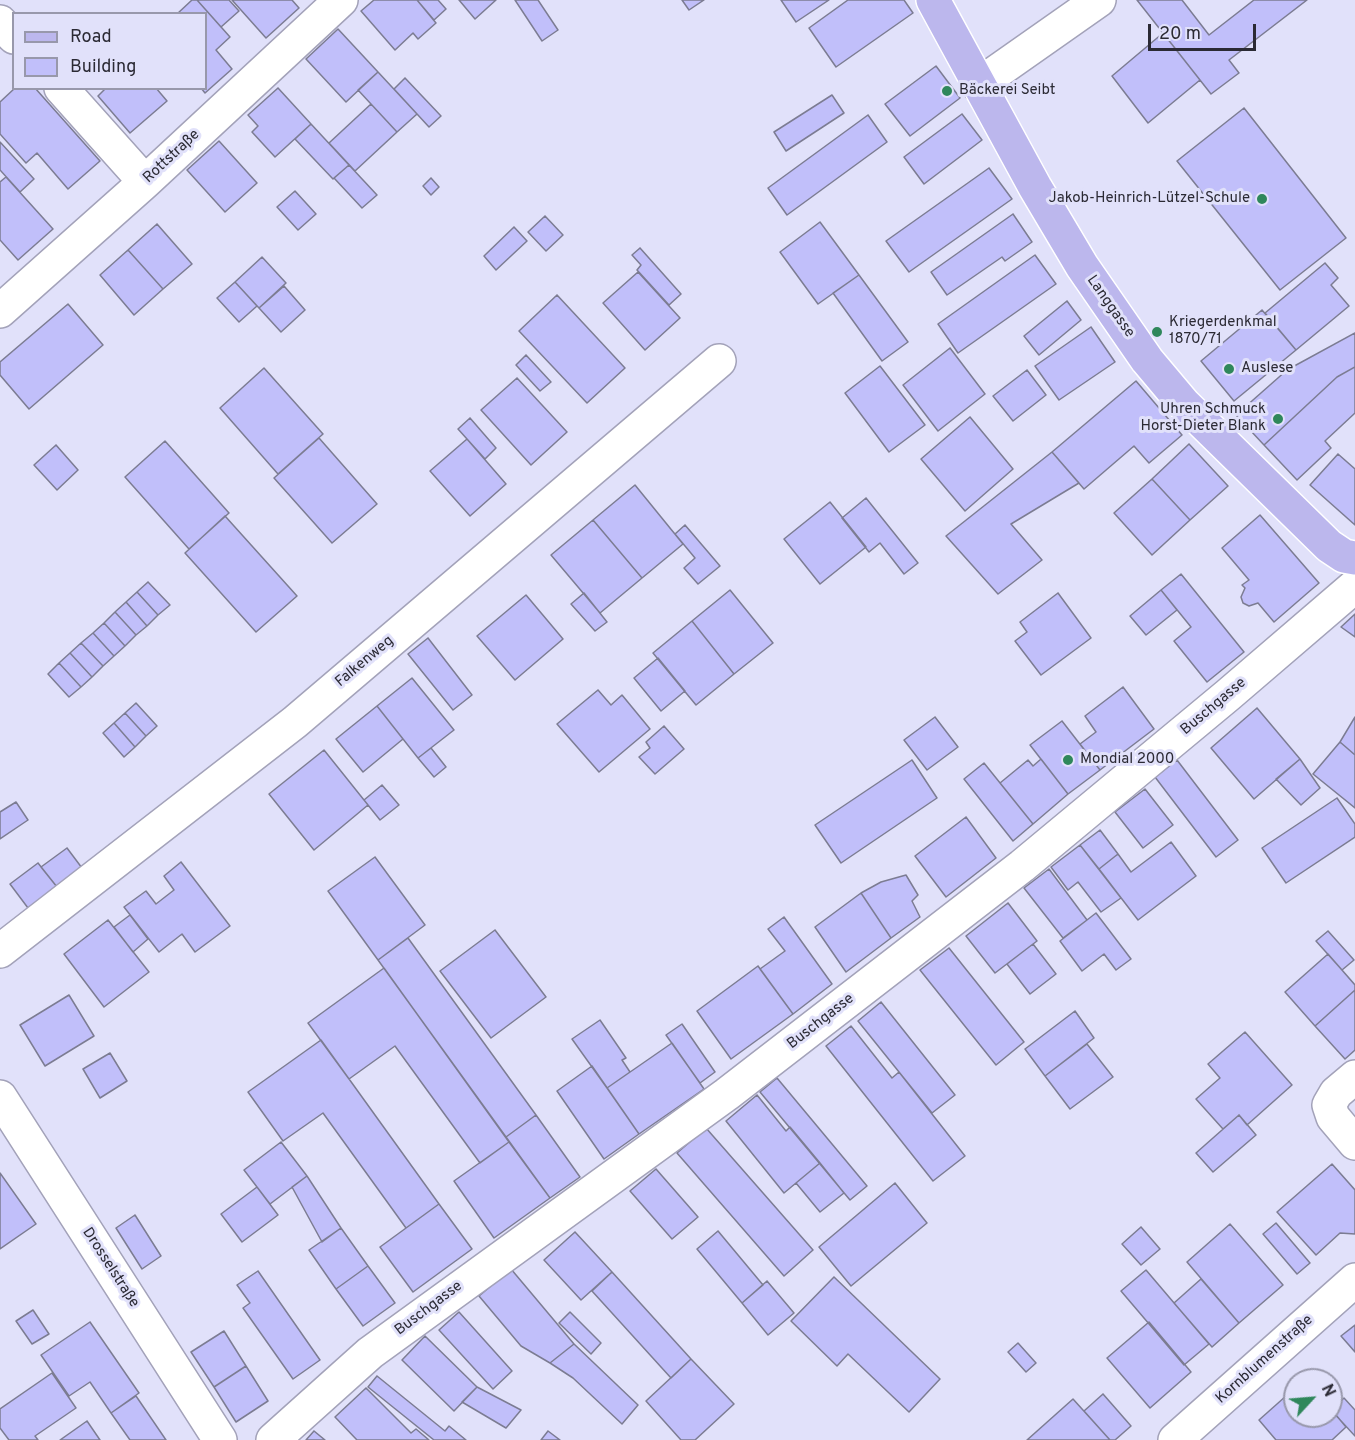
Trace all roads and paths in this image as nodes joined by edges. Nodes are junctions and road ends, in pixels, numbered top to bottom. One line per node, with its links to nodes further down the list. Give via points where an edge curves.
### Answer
1 (341, 0): 8 (street, Rottstraße)
2 (933, 0): 6 (main road, Langgasse)
3 (1099, 0): 6 (street)
4 (0, 22): 5 (street)
5 (12, 34)
6 (978, 85): 11 (main road, Langgasse, via 1082,266 1147,360 1184,404 1329,546)
7 (63, 90): 8 (street)
8 (145, 182): 9 (street, Rottstraße)
9 (0, 311)
10 (719, 361): 13 (street, Falkenweg, via 295,722)
11 (1355, 558)
12 (1355, 586): 19 (street, Buschgasse, via 1022,866 718,1100 370,1353)
13 (0, 951)
14 (1355, 1077): 16 (street, via 1336,1093 1329,1105 1333,1117)
15 (0, 1097): 18 (street, Drosselstraße)
16 (1355, 1143)
17 (1355, 1280): 20 (street, Kornblumenstraße)
18 (220, 1440)
19 (273, 1440)
20 (1175, 1440)

